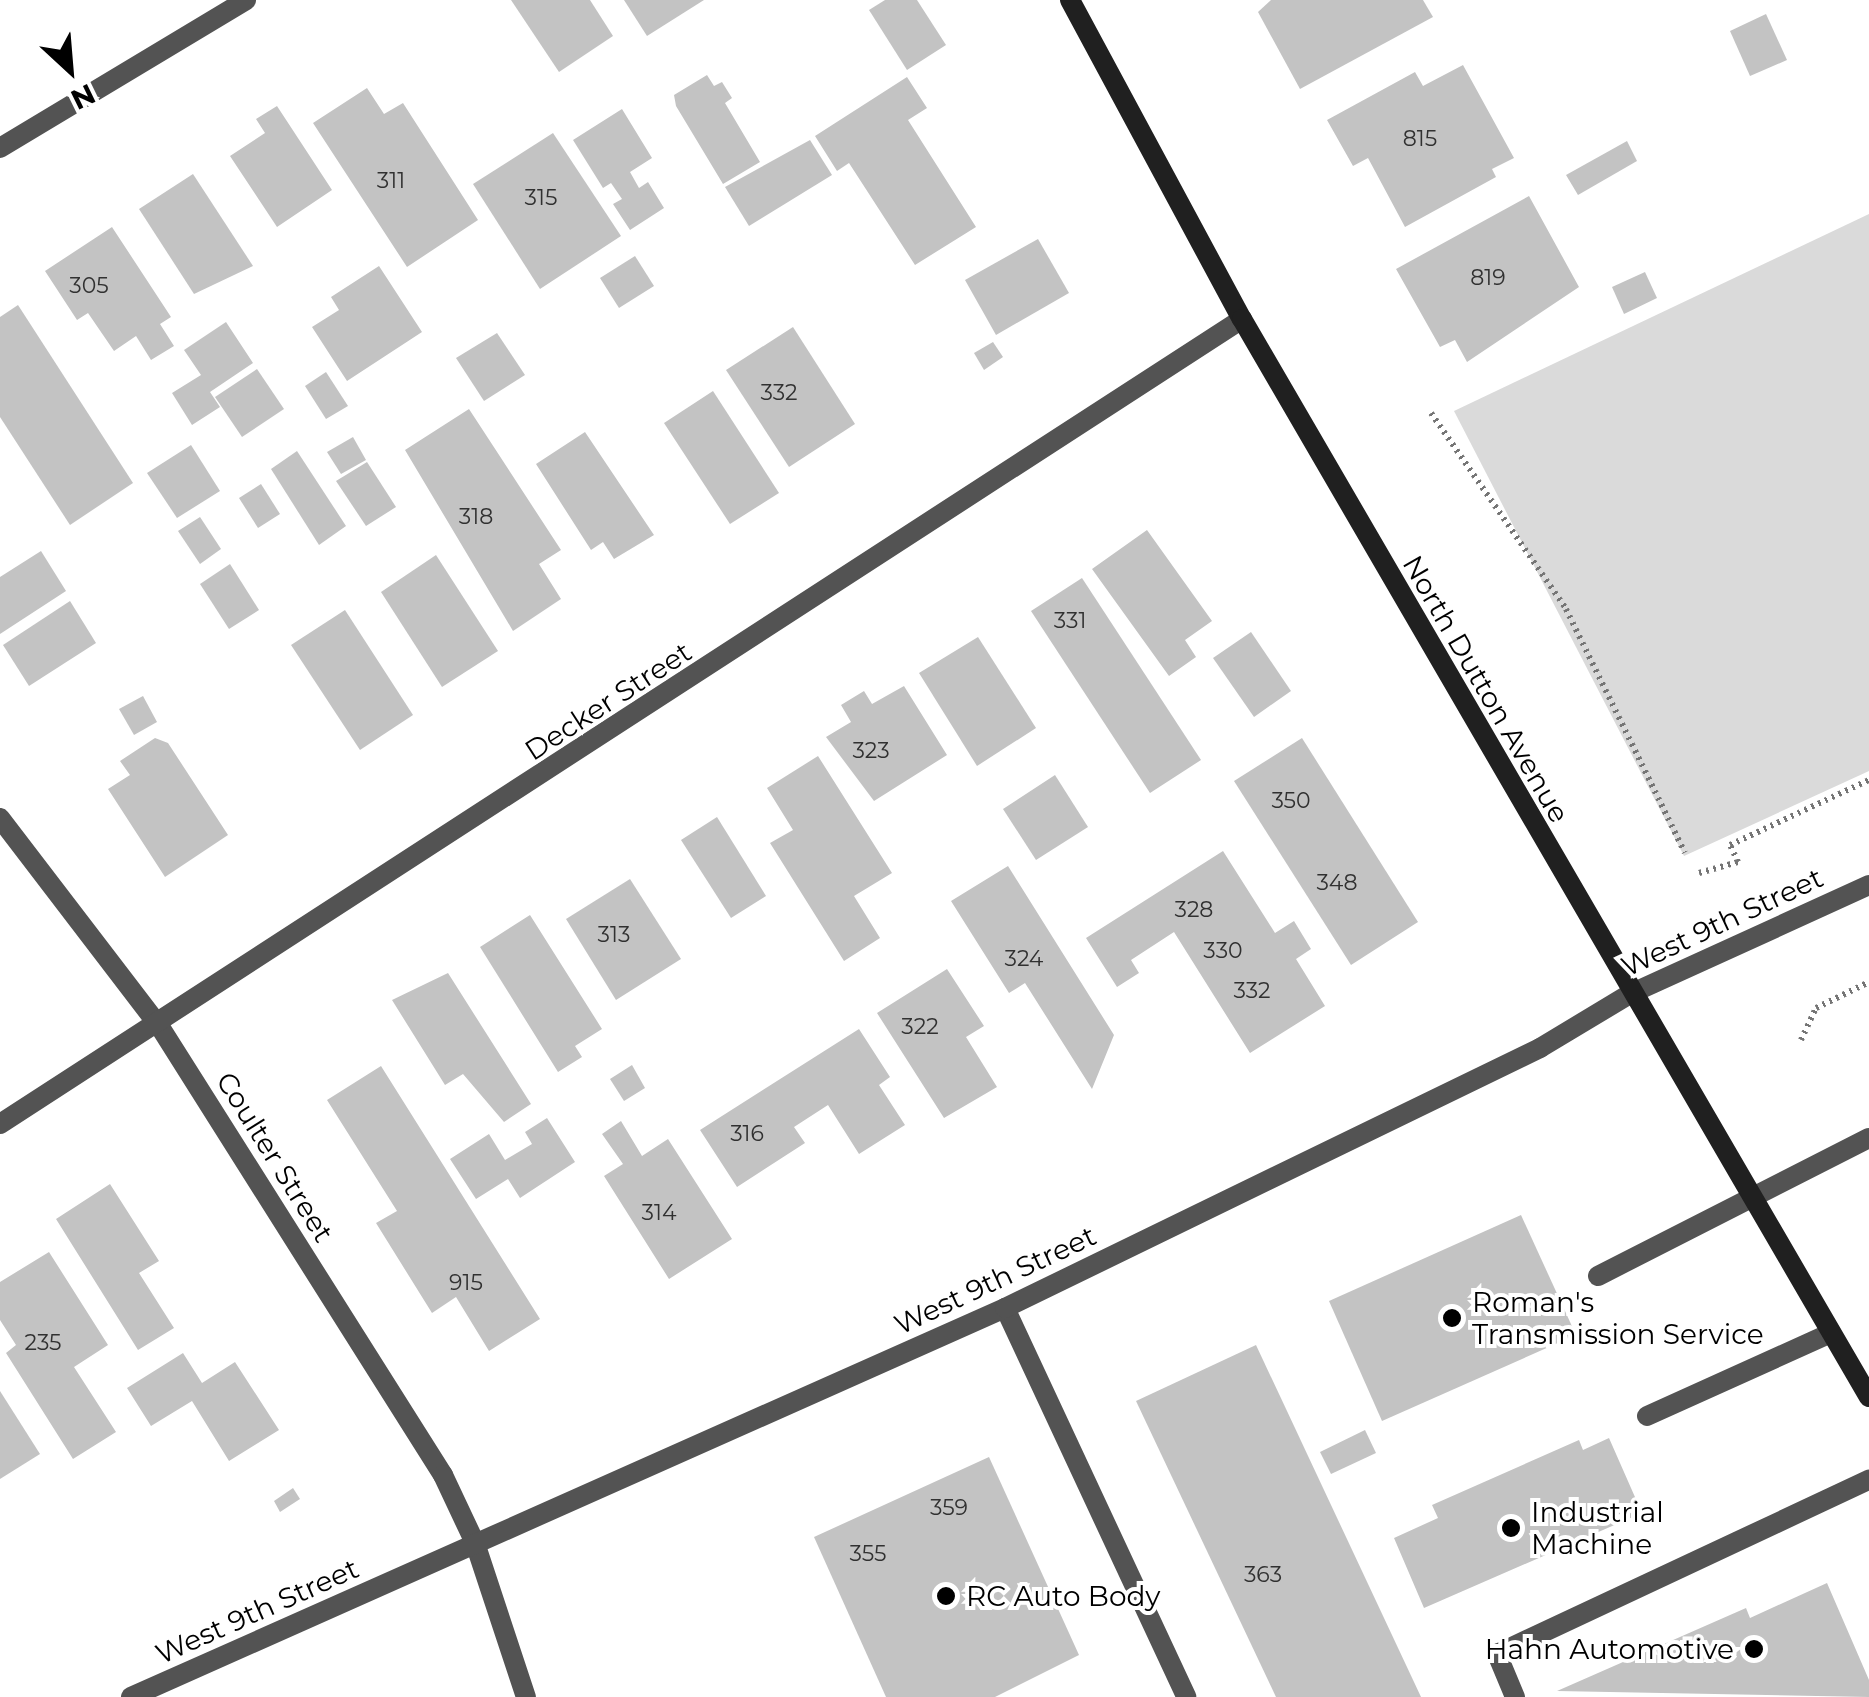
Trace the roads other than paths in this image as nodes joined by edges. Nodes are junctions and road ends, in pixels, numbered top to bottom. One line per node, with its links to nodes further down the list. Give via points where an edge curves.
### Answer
1 (246, 0): 3 (street)
2 (1070, 0): 4 (main road, North Dutton Avenue)
3 (0, 148)
4 (1242, 319): 7 (main road, North Dutton Avenue); 8 (street, Decker Street)
5 (0, 818): 8 (street, Coulter Street)
6 (1869, 884): 7 (street, West 9th Street)
7 (1630, 994): 11 (main road, North Dutton Avenue); 13 (street, West 9th Street, via 1540,1048)
8 (160, 1027): 9 (street, Decker Street); 18 (street, Coulter Street, via 443,1475)
9 (0, 1124)
10 (1869, 1138): 11 (street)
11 (1750, 1198): 12 (street); 14 (main road, North Dutton Avenue)
12 (1598, 1276)
13 (1004, 1308): 18 (street, West 9th Street); 21 (street)
14 (1831, 1333): 15 (main road, North Dutton Avenue); 16 (street)
15 (1869, 1397)
16 (1647, 1416)
17 (1869, 1480): 22 (street, via 1497,1654)
18 (475, 1543): 19 (street, West 9th Street); 20 (street, Coulter Street)
19 (132, 1697)
20 (526, 1697)
21 (1186, 1697)
22 (1514, 1697)

